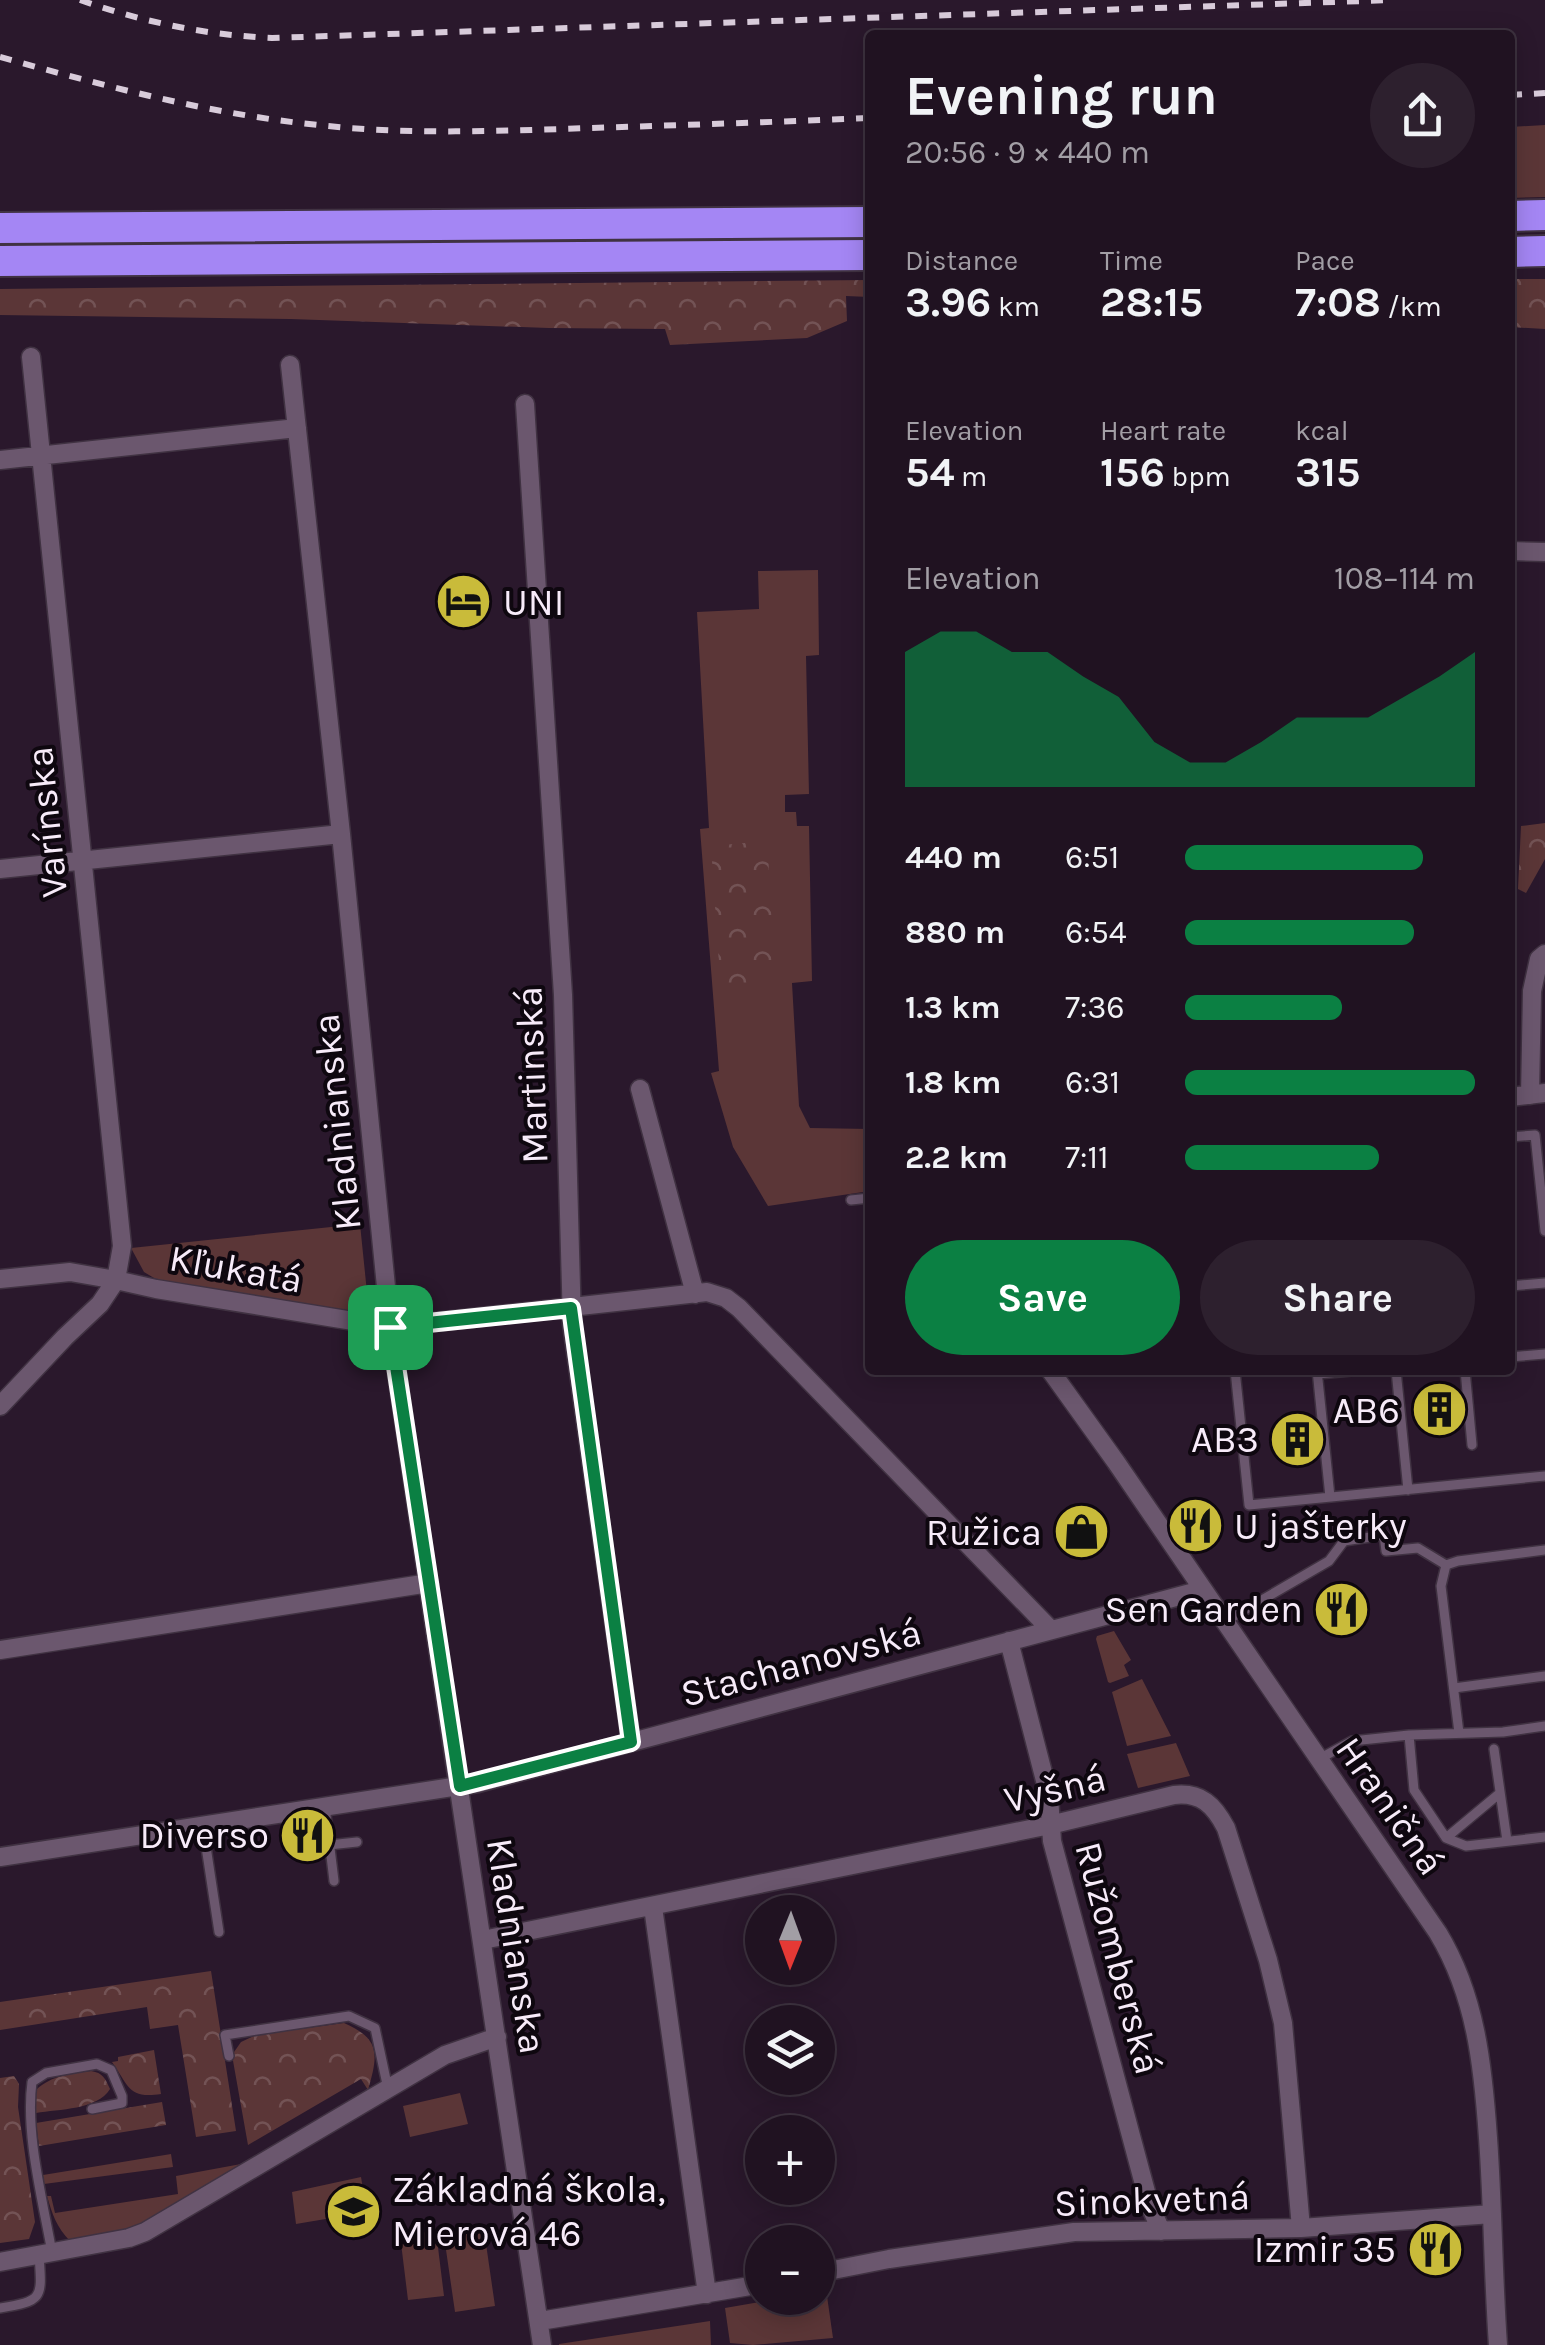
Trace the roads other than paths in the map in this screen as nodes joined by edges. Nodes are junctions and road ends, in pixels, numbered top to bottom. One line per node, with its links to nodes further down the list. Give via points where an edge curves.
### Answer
1 (1515, 216): 2 (highway)
2 (1545, 216)
3 (865, 222): 4 (highway)
4 (0, 228)
5 (1515, 252): 6 (highway)
6 (1545, 252)
7 (865, 255): 8 (highway)
8 (0, 261)
9 (31, 357): 13 (street, Varínska)
10 (290, 365): 12 (street, Kladnianska)
11 (526, 404): 32 (street, Martinská, via 562,995)
12 (297, 428): 13 (street); 17 (street, Kladnianska)
13 (42, 456): 14 (street); 18 (street, Varínska)
14 (0, 460)
15 (1515, 551): 16 (street)
16 (1545, 552)
17 (341, 834): 18 (street); 33 (street, Kladnianska)
18 (84, 860): 19 (street); 28 (street, Varínska, via 122,1240)
19 (0, 869)
20 (1545, 954): 22 (street, via 1532,991)
21 (640, 1089): 31 (street)
22 (1537, 1094)
23 (1515, 1137): 26 (lane, via 1535,1135)
24 (865, 1199): 25 (lane)
25 (851, 1200)
26 (1545, 1231)
27 (0, 1279): 28 (street, via 70,1272)
28 (116, 1280): 33 (street, Kľukatá); 41 (street, Kľukatá)
29 (1545, 1282): 30 (lane)
30 (1515, 1285)
31 (695, 1294): 32 (street, Kľukatá); 51 (street, Kľukatá, via 716,1294 739,1308)
32 (571, 1308): 33 (street, Kľukatá); 59 (street, Martinská)
33 (390, 1327): 48 (street, Kladnianska)
34 (1545, 1354): 35 (lane)
35 (1515, 1357)
36 (1054, 1375): 49 (street, Hraničná)
37 (1236, 1375): 45 (lane, via 1249,1506)
38 (1318, 1375): 45 (lane)
39 (1396, 1375): 44 (lane)
40 (1465, 1375): 42 (lane)
41 (0, 1406)
42 (1472, 1445)
43 (1545, 1476): 44 (lane)
44 (1408, 1490): 45 (lane)
45 (1330, 1498)
46 (1545, 1550): 47 (lane)
47 (1446, 1565): 50 (lane, via 1418,1548 1386,1551 1384,1536 1344,1540 1330,1562); 55 (lane, via 1440,1586)
48 (429, 1583): 53 (street); 62 (street, Kladnianska)
49 (1202, 1590): 50 (street, Hraničná); 51 (street, Stachanovská)
50 (1224, 1622): 61 (street, Hraničná)
51 (1051, 1630): 52 (street, Stachanovská)
52 (1009, 1642): 59 (street, Stachanovská); 65 (street, Ružomberská)
53 (0, 1650)
54 (1545, 1676): 55 (lane)
55 (1454, 1688): 57 (lane)
56 (1545, 1726): 57 (lane)
57 (1460, 1733): 58 (lane)
58 (1409, 1734): 61 (lane, via 1352,1741); 68 (lane, via 1414,1790)
59 (631, 1742): 62 (street, Stachanovská)
60 (1494, 1749): 63 (lane)
61 (1319, 1759): 81 (street, Hraničná, via 1438,1932 1464,1986 1482,2068)
62 (460, 1786): 64 (street, Stachanovská); 76 (street, Kladnianska)
63 (1500, 1794): 68 (lane); 69 (lane)
64 (324, 1807): 66 (street, Stachanovská); 71 (lane)
65 (1050, 1825): 74 (street, Vyšná); 82 (street, Vyšná, via 1186,1794 1206,1800 1220,1816 1281,2010); 83 (street, Ružomberská)
66 (202, 1826): 72 (street, Stachanovská); 75 (lane)
67 (1545, 1837): 69 (lane)
68 (1446, 1838): 69 (lane, via 1466,1846)
69 (1507, 1841)
70 (357, 1842): 71 (lane)
71 (330, 1845): 73 (lane)
72 (0, 1857)
73 (334, 1882)
74 (653, 1906): 76 (street, Vyšná); 88 (street)
75 (220, 1932)
76 (482, 1940): 77 (street, Kladnianska)
77 (497, 2037): 79 (street, via 445,2055); 90 (street, Kladnianska)
78 (229, 2056): 79 (lane, via 225,2035 349,2016 375,2028)
79 (388, 2089): 84 (street, via 145,2232)
80 (92, 2109): 84 (lane, via 122,2104 111,2070 97,2064 46,2072 32,2082)
81 (1492, 2214): 82 (street, Sinokvetná); 92 (street, Hraničná)
82 (1300, 2228): 83 (street, Sinokvetná)
83 (1161, 2231): 86 (street, Sinokvetná, via 1056,2234)
84 (46, 2254): 85 (street); 89 (lane, via 38,2295)
85 (0, 2262)
86 (835, 2270)
87 (745, 2287): 88 (street)
88 (707, 2294): 90 (street)
89 (0, 2308)
90 (540, 2321): 91 (street, Kladnianska)
91 (542, 2345)
92 (1498, 2345)

